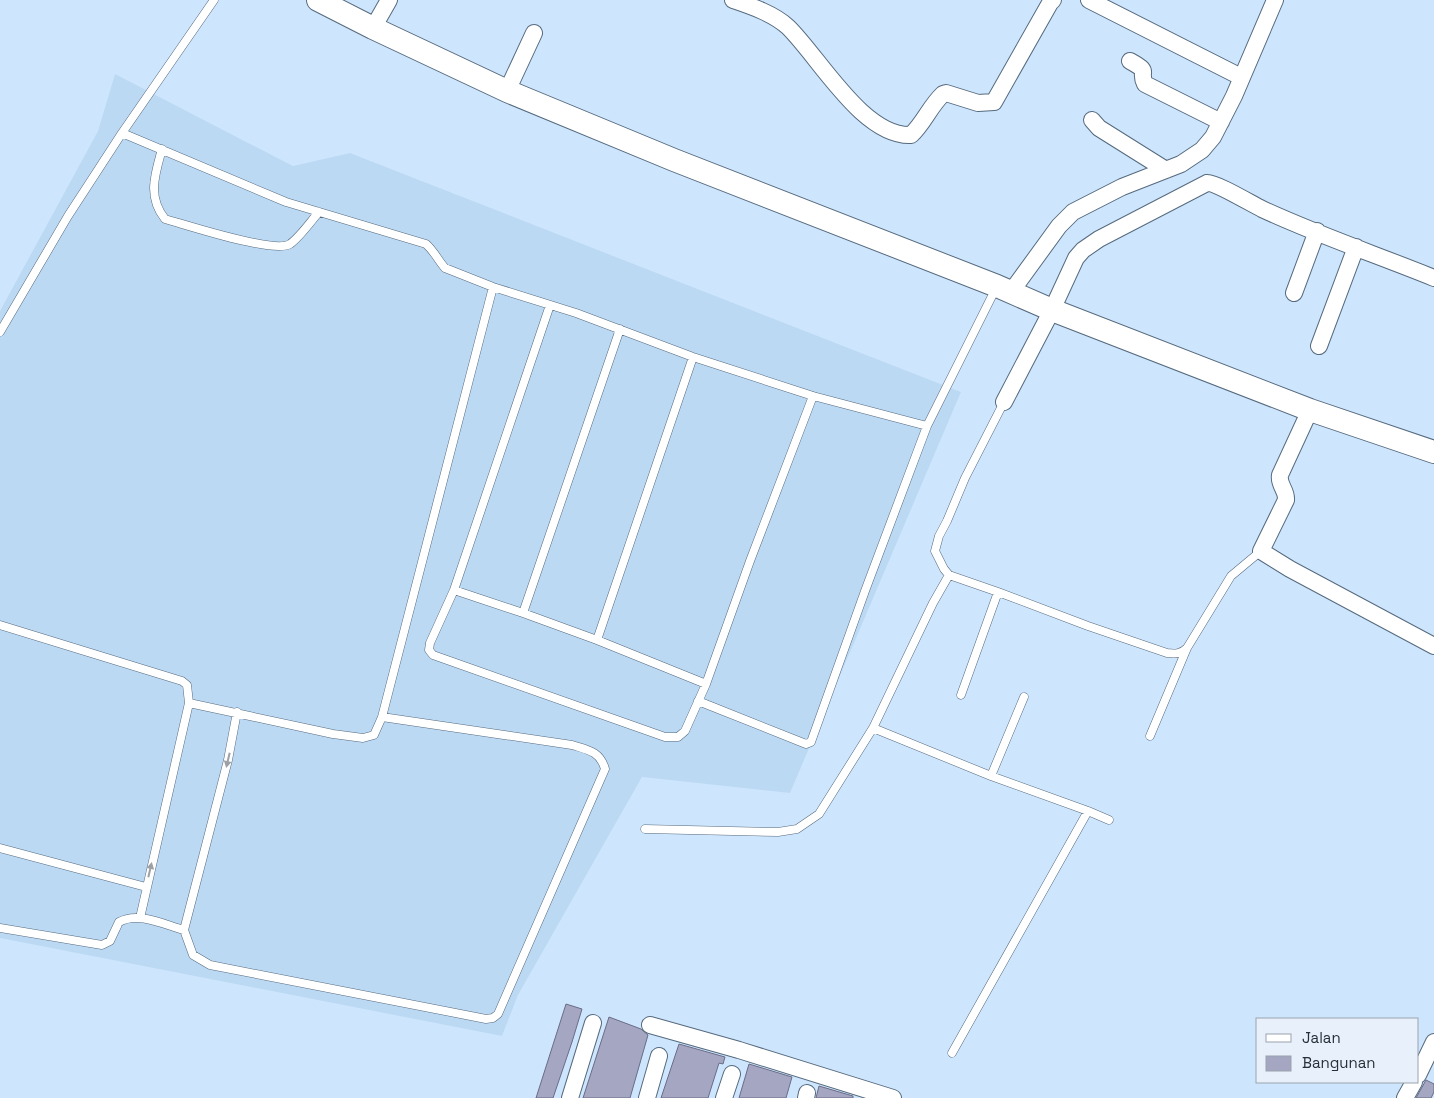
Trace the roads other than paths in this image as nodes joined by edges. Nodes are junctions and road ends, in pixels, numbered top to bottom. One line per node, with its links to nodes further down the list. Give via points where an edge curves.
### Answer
1 (214, 0): 15 (lane)
2 (318, 0): 8 (street)
3 (389, 0): 8 (street)
4 (733, 0): 5 (street, via 764,12 787,26 845,97 893,133 911,135 943,94 978,103 994,102)
5 (1053, 0)
6 (1089, 0): 11 (street)
7 (1275, 0): 11 (street)
8 (373, 28): 12 (street)
9 (534, 33): 12 (street)
10 (1130, 61): 14 (street, via 1144,70 1145,84)
11 (1241, 77): 14 (street)
12 (507, 91): 24 (street)
13 (1092, 120): 17 (street, via 1099,128)
14 (1221, 122): 17 (street, via 1202,150)
15 (122, 133): 16 (lane); 27 (lane, via 68,216)
16 (162, 149): 18 (lane, via 286,202); 18 (lane, via 153,194 165,219 278,247 290,243)
17 (1166, 170): 24 (street, via 1122,187 1073,212 1059,226)
18 (319, 212): 22 (lane, via 426,244 445,268)
19 (1317, 232): 20 (street); 23 (street); 24 (street, via 1213,182 1207,183 1083,250)
20 (1356, 247): 21 (street); 28 (street)
21 (1434, 278)
22 (493, 287): 25 (lane); 50 (lane)
23 (1294, 293)
24 (1024, 298): 31 (street); 32 (street); 33 (lane)
25 (550, 305): 26 (lane); 37 (lane)
26 (620, 330): 29 (lane); 39 (lane)
27 (0, 332)
28 (1319, 346)
29 (693, 356): 30 (lane); 41 (lane)
30 (814, 396): 33 (lane); 44 (lane, via 761,530)
31 (1004, 402): 36 (lane, via 936,544 938,557)
32 (1310, 410): 34 (street); 35 (street, via 1280,475 1286,497)
33 (927, 426): 47 (lane, via 811,742 806,744)
34 (1434, 452)
35 (1261, 550): 42 (street, via 1290,569); 43 (lane, via 1231,576)
36 (949, 576): 38 (lane); 51 (lane)
37 (454, 590): 39 (lane); 47 (lane, via 430,643 429,650 433,655 671,738 685,731)
38 (998, 592): 43 (lane, via 1167,653 1180,653); 45 (lane)
39 (523, 613): 41 (lane)
40 (0, 625): 48 (lane, via 182,681 187,684)
41 (597, 640): 44 (lane)
42 (1434, 646)
43 (1188, 648): 52 (lane)
44 (706, 684): 47 (lane)
45 (960, 696)
46 (1024, 697): 53 (lane)
47 (698, 701)
48 (189, 703): 49 (lane); 58 (lane, one-way to 48)
49 (237, 712): 50 (lane, via 363,738 374,734); 61 (lane, one-way to 61, via 228,760)
50 (382, 717): 61 (lane, via 572,745 596,754 603,762 603,774 498,1014 486,1019 210,965 193,955)
51 (873, 728): 53 (lane); 56 (lane, via 819,814 797,829 778,832)
52 (1150, 736)
53 (991, 776): 54 (lane)
54 (1088, 811): 55 (lane); 65 (lane)
55 (1109, 820)
56 (646, 829)
57 (0, 848): 58 (lane)
58 (146, 887): 59 (lane)
59 (140, 918): 60 (lane, via 119,922 110,941 102,945); 61 (lane)
60 (0, 928)
61 (184, 930)
62 (593, 1024): 70 (street)
63 (650, 1025): 73 (street)
64 (1434, 1042): 67 (street)
65 (952, 1053)
66 (659, 1056): 71 (street)
67 (1419, 1073)
68 (732, 1074): 72 (street)
69 (1413, 1083): 74 (street)
70 (570, 1098)
71 (646, 1098)
72 (724, 1098)
73 (893, 1098)
74 (1405, 1098)

